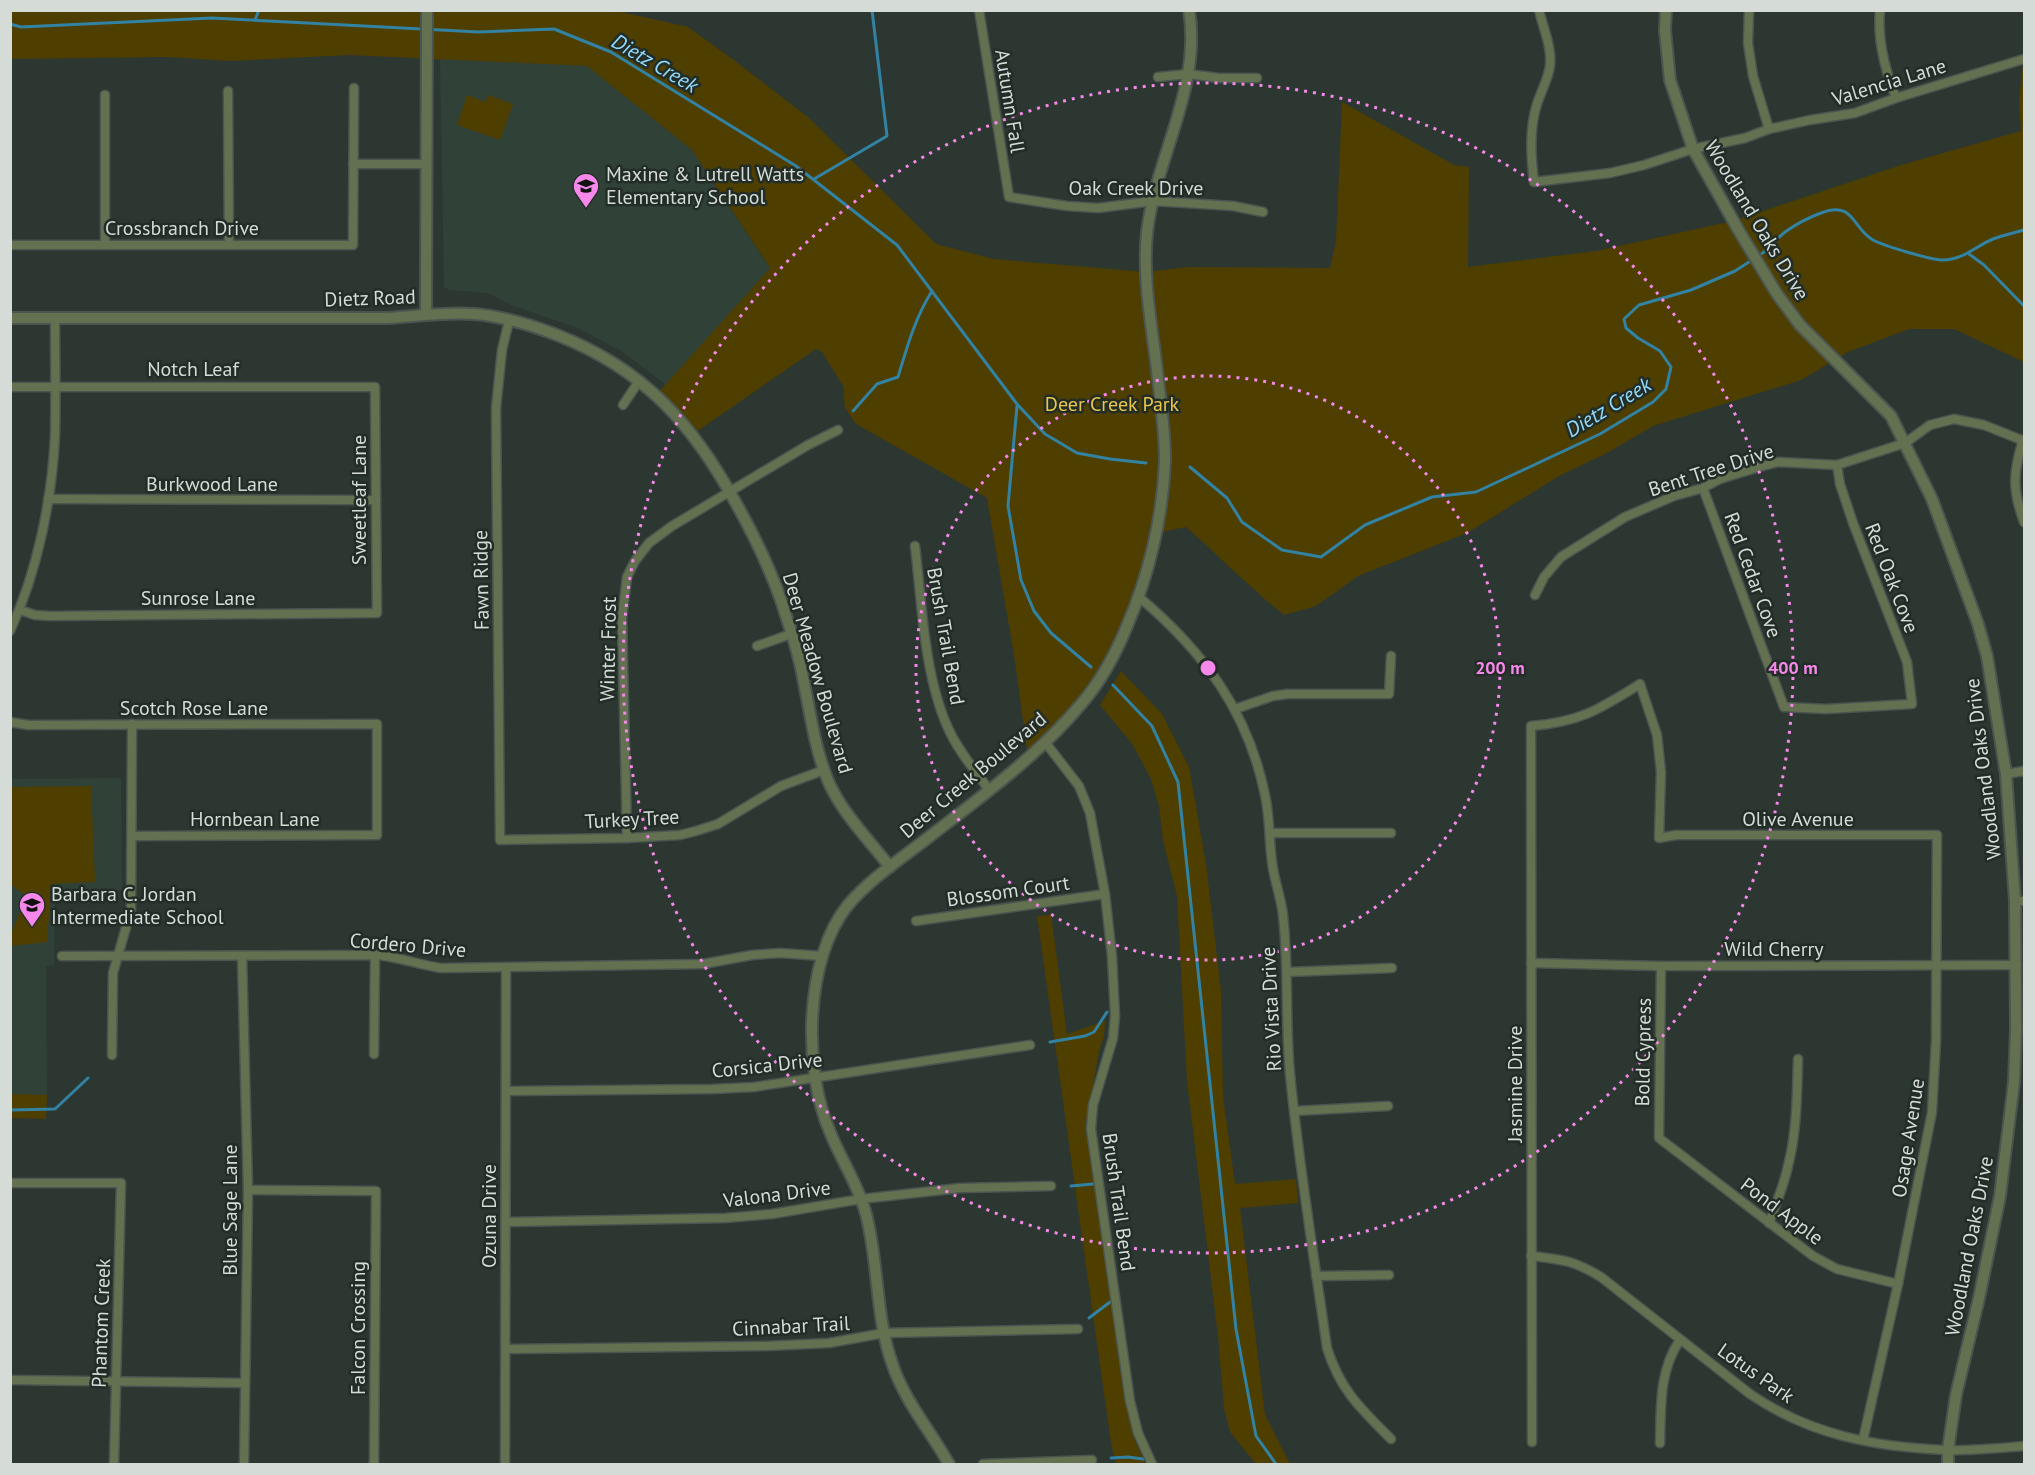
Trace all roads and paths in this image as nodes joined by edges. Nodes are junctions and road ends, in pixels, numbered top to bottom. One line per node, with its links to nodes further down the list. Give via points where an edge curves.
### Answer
1 (427, 10): 19 (street, Dietz Road)
2 (979, 10): 20 (street, Autumn Fall)
3 (1188, 10): 9 (street, Deer Creek Boulevard)
4 (1539, 10): 17 (street, Valencia Lane, via 1551,58 1533,124 1530,151 1534,182 1610,173)
5 (1666, 10): 17 (street, Woodland Oaks Drive, via 1670,80)
6 (1749, 10): 16 (street, via 1753,76)
7 (1880, 10): 15 (street, via 1882,53)
8 (2025, 59): 15 (street, Valencia Lane)
9 (1188, 74): 10 (street); 11 (street); 21 (street, Deer Creek Boulevard)
10 (1158, 77)
11 (1257, 78)
12 (354, 88): 18 (street)
13 (228, 91): 24 (street)
14 (105, 95): 23 (street)
15 (1896, 98): 16 (street, Valencia Lane, via 1855,113)
16 (1769, 129): 17 (street, Valencia Lane)
17 (1693, 149): 37 (street, Woodland Oaks Drive, via 1774,289 1800,325 1891,416)
18 (353, 164): 19 (street); 24 (street, Crossbranch Drive, via 353,244)
19 (427, 164): 26 (street, Dietz Road)
20 (1009, 197): 21 (street, Oak Creek Drive, via 1098,207)
21 (1153, 201): 22 (street, Oak Creek Drive); 46 (street, Deer Creek Boulevard, via 1146,272 1165,462 1158,521)
22 (1263, 212)
23 (105, 244): 24 (street, Crossbranch Drive); 25 (street, Crossbranch Drive)
24 (229, 244)
25 (10, 245)
26 (426, 315): 27 (street, Dietz Road); 29 (street, Deer Meadow Boulevard, via 475,314)
27 (55, 317): 28 (street, Dietz Road); 31 (street)
28 (10, 318)
29 (509, 321): 30 (street, Deer Meadow Boulevard, via 569,340); 69 (street, Fawn Ridge, via 496,408)
30 (639, 381): 34 (street); 40 (street, Deer Meadow Boulevard, via 690,430)
31 (55, 385): 32 (street, Notch Leaf); 33 (street, Notch Leaf); 41 (street, via 55,437)
32 (10, 387)
33 (375, 387): 42 (street, Sweetleaf Lane)
34 (623, 405)
35 (838, 430): 40 (street, Winter Frost)
36 (2024, 440): 37 (street, Bent Tree Drive, via 1954,419 1930,425); 43 (street, via 2014,469 2014,483)
37 (1905, 443): 38 (street, Bent Tree Drive); 60 (street, Woodland Oaks Drive, via 1932,499 1984,642)
38 (1837, 465): 39 (street, Bent Tree Drive, via 1778,462); 53 (street, Red Oak Cove, via 1853,523 1907,662 1912,704)
39 (1703, 488): 45 (street, Bent Tree Drive, via 1625,517 1578,545 1551,567); 53 (street, Red Cedar Cove)
40 (730, 492): 50 (street, Deer Meadow Boulevard, via 771,571); 67 (street, Winter Frost, via 659,534 642,551 627,577 622,618)
41 (48, 499): 42 (street, Burkwood Lane); 47 (street)
42 (376, 500): 48 (street, Sweetleaf Lane)
43 (2025, 522)
44 (915, 546): 61 (street, Brush Trail Bend, via 927,648 940,710 958,746)
45 (1534, 595)
46 (1139, 597): 54 (street, Rio Vista Drive, via 1193,647); 57 (street, Deer Creek Boulevard, via 1117,647 1084,701)
47 (20, 609): 48 (street, Sunrose Lane, via 49,616); 49 (street)
48 (376, 613)
49 (10, 631)
50 (791, 634): 51 (street); 58 (street, Deer Meadow Boulevard)
51 (757, 645)
52 (1391, 656): 54 (street, via 1389,694 1287,694)
53 (1784, 707)
54 (1235, 709): 62 (street, Rio Vista Drive, via 1260,773)
55 (10, 722): 56 (street, Scotch Rose Lane)
56 (132, 724): 64 (street, Scotch Rose Lane, via 377,724); 66 (street)
57 (1046, 742): 61 (street, Deer Creek Boulevard); 71 (street, Brush Trail Bend, via 1079,786 1090,813)
58 (824, 770): 67 (street, Turkey Tree, via 781,786 707,828 680,835); 70 (street, Deer Meadow Boulevard, via 840,804)
59 (2025, 771): 60 (street)
60 (2006, 774): 72 (street, Woodland Oaks Drive)
61 (989, 790): 70 (street, Deer Creek Boulevard)
62 (1271, 833): 63 (street); 85 (street, Rio Vista Drive)
63 (1391, 833)
64 (377, 835): 66 (street, Hornbean Lane)
65 (1937, 835): 68 (street, Olive Avenue); 80 (street, Osage Avenue)
66 (132, 836): 76 (street, via 131,910)
67 (627, 838): 69 (street, Turkey Tree)
68 (1659, 838): 79 (street, Jasmine Drive, via 1661,772 1657,735 1640,684 1589,714 1556,724 1531,726)
69 (500, 840)
70 (890, 867): 78 (street, Deer Creek Boulevard, via 848,905)
71 (1105, 894): 73 (street, Blossom Court); 125 (street, Brush Trail Bend, via 1115,1016 1113,1038 1093,1105 1091,1129 1130,1401)
72 (2020, 901): 81 (street, Woodland Oaks Drive)
73 (916, 921)
74 (375, 955): 77 (street, Cordero Drive); 83 (street, Cordero Drive, via 441,968); 88 (street)
75 (62, 956): 76 (street, Cordero Drive)
76 (117, 956): 77 (street, Cordero Drive); 87 (street, via 112,988)
77 (242, 956): 97 (street, Blue Sage Lane)
78 (822, 956): 83 (street, Cordero Drive, via 780,952 702,964); 90 (street, Deer Creek Boulevard, via 814,995)
79 (1531, 963): 82 (street, Wild Cherry); 101 (street, Jasmine Drive)
80 (1937, 965): 81 (street, Wild Cherry); 82 (street, Wild Cherry); 104 (street, Osage Avenue, via 1932,1112)
81 (2017, 965): 117 (street, Woodland Oaks Drive, via 2014,1082 2002,1184 1956,1395)
82 (1661, 966): 94 (street, Bold Cypress)
83 (506, 967): 91 (street, Ozuna Drive)
84 (1392, 968): 85 (street)
85 (1287, 972): 93 (street, Rio Vista Drive)
86 (1030, 1045): 90 (street, Corsica Drive)
87 (112, 1054)
88 (374, 1054)
89 (1798, 1059): 100 (street, via 1792,1144)
90 (814, 1077): 91 (street, Corsica Drive, via 712,1089); 98 (street, Deer Creek Boulevard, via 829,1131)
91 (507, 1091): 99 (street, Ozuna Drive)
92 (1388, 1106): 93 (street)
93 (1295, 1111): 103 (street, Rio Vista Drive)
94 (1659, 1138): 100 (street, Pond Apple)
95 (10, 1183): 110 (street, Phantom Creek, via 121,1183)
96 (1051, 1186): 98 (street, Valona Drive, via 960,1188)
97 (248, 1190): 111 (street, Blue Sage Lane); 121 (street, Falcon Crossing, via 376,1191)
98 (861, 1199): 99 (street, Valona Drive, via 725,1218); 106 (street, Deer Creek Boulevard)
99 (506, 1222): 108 (street, Ozuna Drive)
100 (1769, 1223): 104 (street, Pond Apple, via 1837,1269)
101 (1531, 1256): 107 (street, Lotus Park, via 1581,1265); 114 (street, Jasmine Drive)
102 (1389, 1275): 103 (street)
103 (1316, 1276): 112 (street, Rio Vista Drive, via 1334,1369 1347,1393)
104 (1898, 1284): 113 (street, Osage Avenue)
105 (1078, 1329): 106 (street, Cinnabar Trail)
106 (884, 1333): 108 (street, Cinnabar Trail, via 829,1343 766,1346); 123 (street, Deer Creek Boulevard, via 904,1390)
107 (1680, 1340): 113 (street, Lotus Park, via 1770,1407 1813,1428); 115 (street, via 1671,1353 1664,1378)
108 (506, 1349): 122 (street, Ozuna Drive)
109 (10, 1380): 110 (street)
110 (115, 1382): 111 (street); 119 (street, Phantom Creek)
111 (245, 1383): 120 (street, Blue Sage Lane)
112 (1391, 1439)
113 (1863, 1440): 117 (street, Lotus Park)
114 (1532, 1442)
115 (1659, 1443)
116 (2025, 1446): 117 (street, Lotus Park)
117 (1948, 1450): 126 (street, Woodland Oaks Drive)
118 (1092, 1460): 124 (street)
119 (114, 1464)
120 (244, 1464)
121 (374, 1464)
122 (505, 1464)
123 (949, 1464)
124 (982, 1464)
125 (1152, 1464)
126 (1948, 1464)

